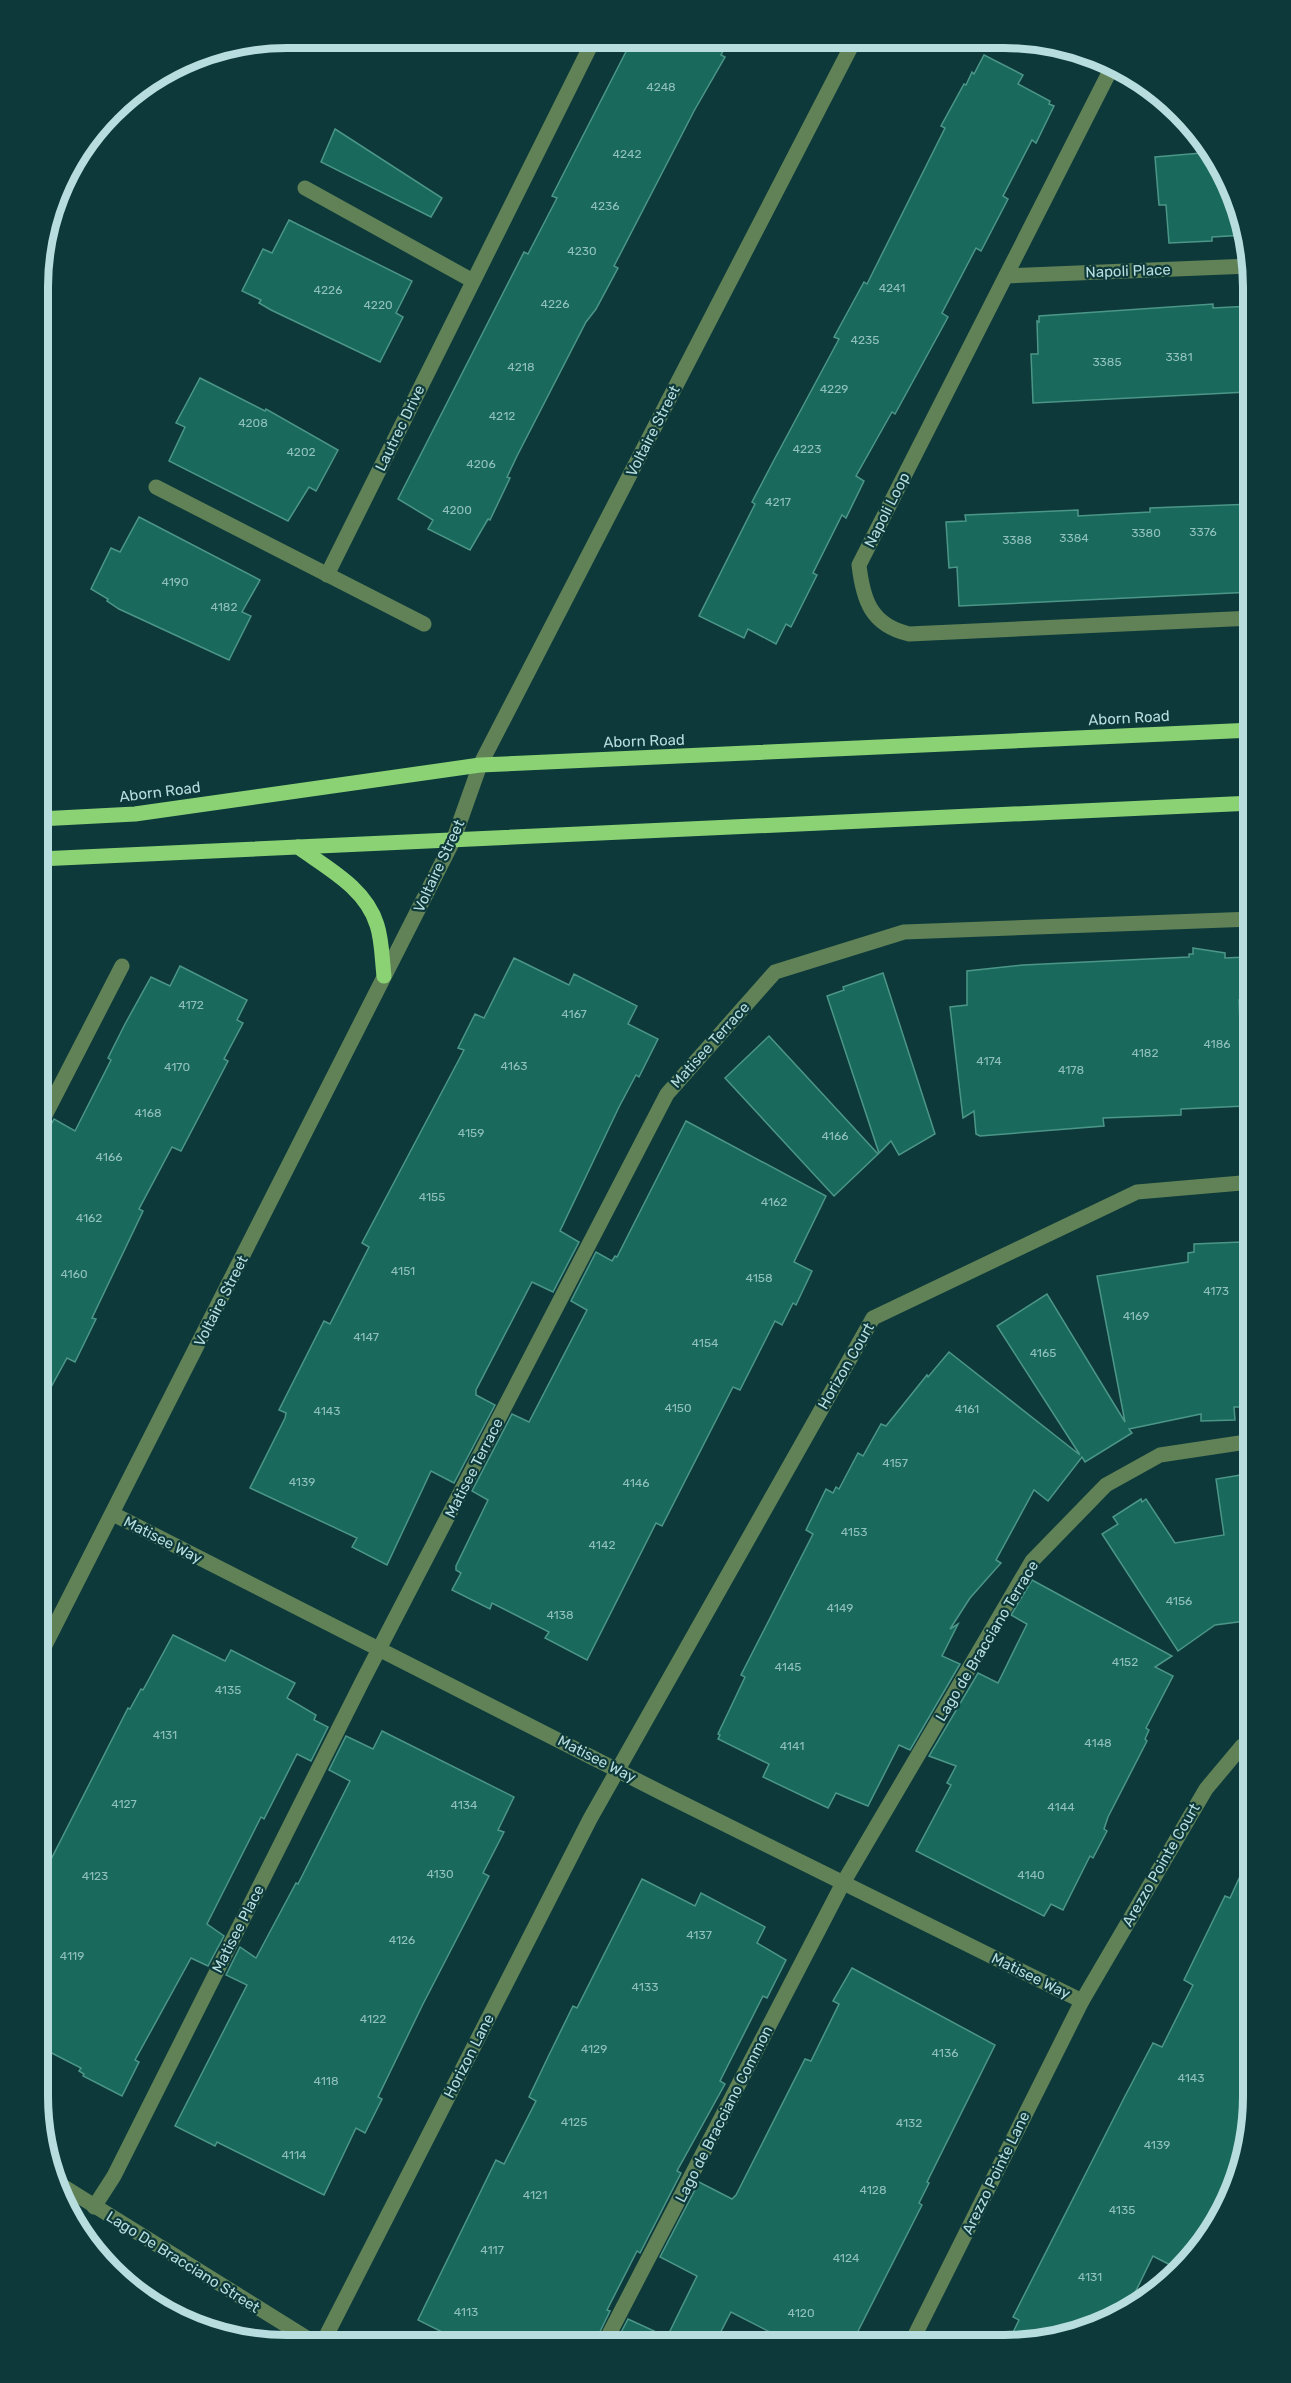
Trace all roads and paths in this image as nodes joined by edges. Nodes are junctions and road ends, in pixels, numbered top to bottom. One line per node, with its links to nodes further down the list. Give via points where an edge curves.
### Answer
1 (589, 48): 7 (street, Lautrec Drive)
2 (850, 48): 13 (street, Voltaire Street)
3 (1109, 73): 6 (street, Napoli Loop)
4 (305, 188): 7 (street)
5 (1242, 266): 6 (street, Napoli Place)
6 (1006, 276): 10 (street, Napoli Loop, via 860,565 862,593 874,614 893,630 909,634)
7 (472, 281): 9 (street, Lautrec Drive)
8 (156, 487): 9 (street)
9 (327, 575): 11 (street)
10 (1243, 618)
11 (424, 624)
12 (1243, 730): 13 (main road, Aborn Road)
13 (480, 765): 15 (main road, Aborn Road, via 135,814); 16 (street, Voltaire Street)
14 (1243, 803): 16 (main road)
15 (48, 819)
16 (453, 841): 17 (main road); 21 (street, Voltaire Street)
17 (298, 847): 18 (main road); 21 (main road, via 356,889 370,908 378,926)
18 (48, 859)
19 (1243, 920): 27 (street, Matisee Terrace, via 904,932 775,972 667,1094)
20 (122, 966): 22 (street)
21 (384, 976): 25 (street, Voltaire Street)
22 (48, 1110)
23 (1243, 1183): 29 (street, Horizon Court, via 1137,1192 873,1318)
24 (1243, 1443): 30 (street, Lago de Bracciano Terrace, via 1160,1455 1151,1460 1107,1485 1032,1562)
25 (113, 1514): 26 (street, Voltaire Street); 27 (street, Matisee Way)
26 (48, 1640)
27 (380, 1649): 29 (street, Matisee Way); 33 (street, Matisee Place, via 114,2176)
28 (1243, 1745): 31 (street, Arezzo Pointe Court, via 1206,1789)
29 (617, 1769): 30 (street, Matisee Way); 35 (street, Horizon Lane)
30 (843, 1883): 31 (street, Matisee Way); 36 (street, Lago de Bracciano Common)
31 (1082, 2001): 37 (street, Arezzo Pointe Lane)
32 (67, 2190): 33 (street, Lago De Bracciano Street)
33 (94, 2207): 34 (street, Lago De Bracciano Street)
34 (302, 2335)
35 (326, 2335)
36 (609, 2335)
37 (915, 2335)

